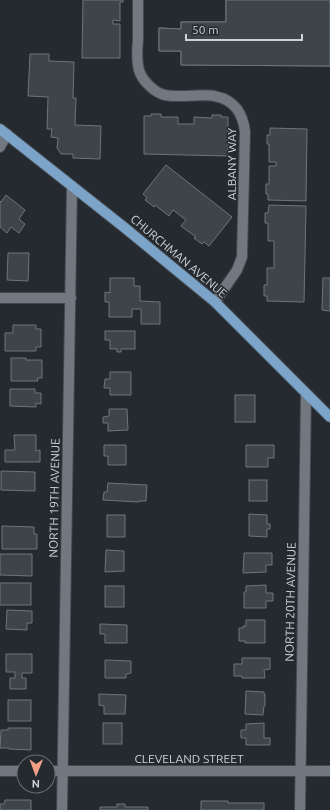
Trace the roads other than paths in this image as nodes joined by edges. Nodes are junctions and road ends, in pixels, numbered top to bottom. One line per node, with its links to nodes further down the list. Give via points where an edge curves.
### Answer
1 (138, 0): 7 (street, ALBANY WAY, via 137,60 140,74 144,79 155,91 164,95 218,96 230,102 243,121 245,132 242,257)
2 (4, 131): 3 (street); 4 (main road, CHURCHMAN AVENUE)
3 (0, 147)
4 (72, 186): 6 (street, NORTH 19TH AVENUE); 7 (main road, CHURCHMAN AVENUE)
5 (0, 298): 6 (street)
6 (70, 298): 13 (street, NORTH 19TH AVENUE)
7 (215, 302): 8 (main road, CHURCHMAN AVENUE)
8 (306, 394): 9 (main road, CHURCHMAN AVENUE); 14 (street, NORTH 20TH AVENUE)
9 (330, 417)
10 (0, 771): 11 (street)
11 (16, 771)
12 (56, 771): 13 (street, CLEVELAND STREET)
13 (63, 771): 14 (street, CLEVELAND STREET); 16 (street, NORTH 19TH AVENUE)
14 (300, 771): 15 (street, CLEVELAND STREET); 17 (street, NORTH 20TH AVENUE)
15 (330, 771)
16 (62, 810)
17 (300, 810)

